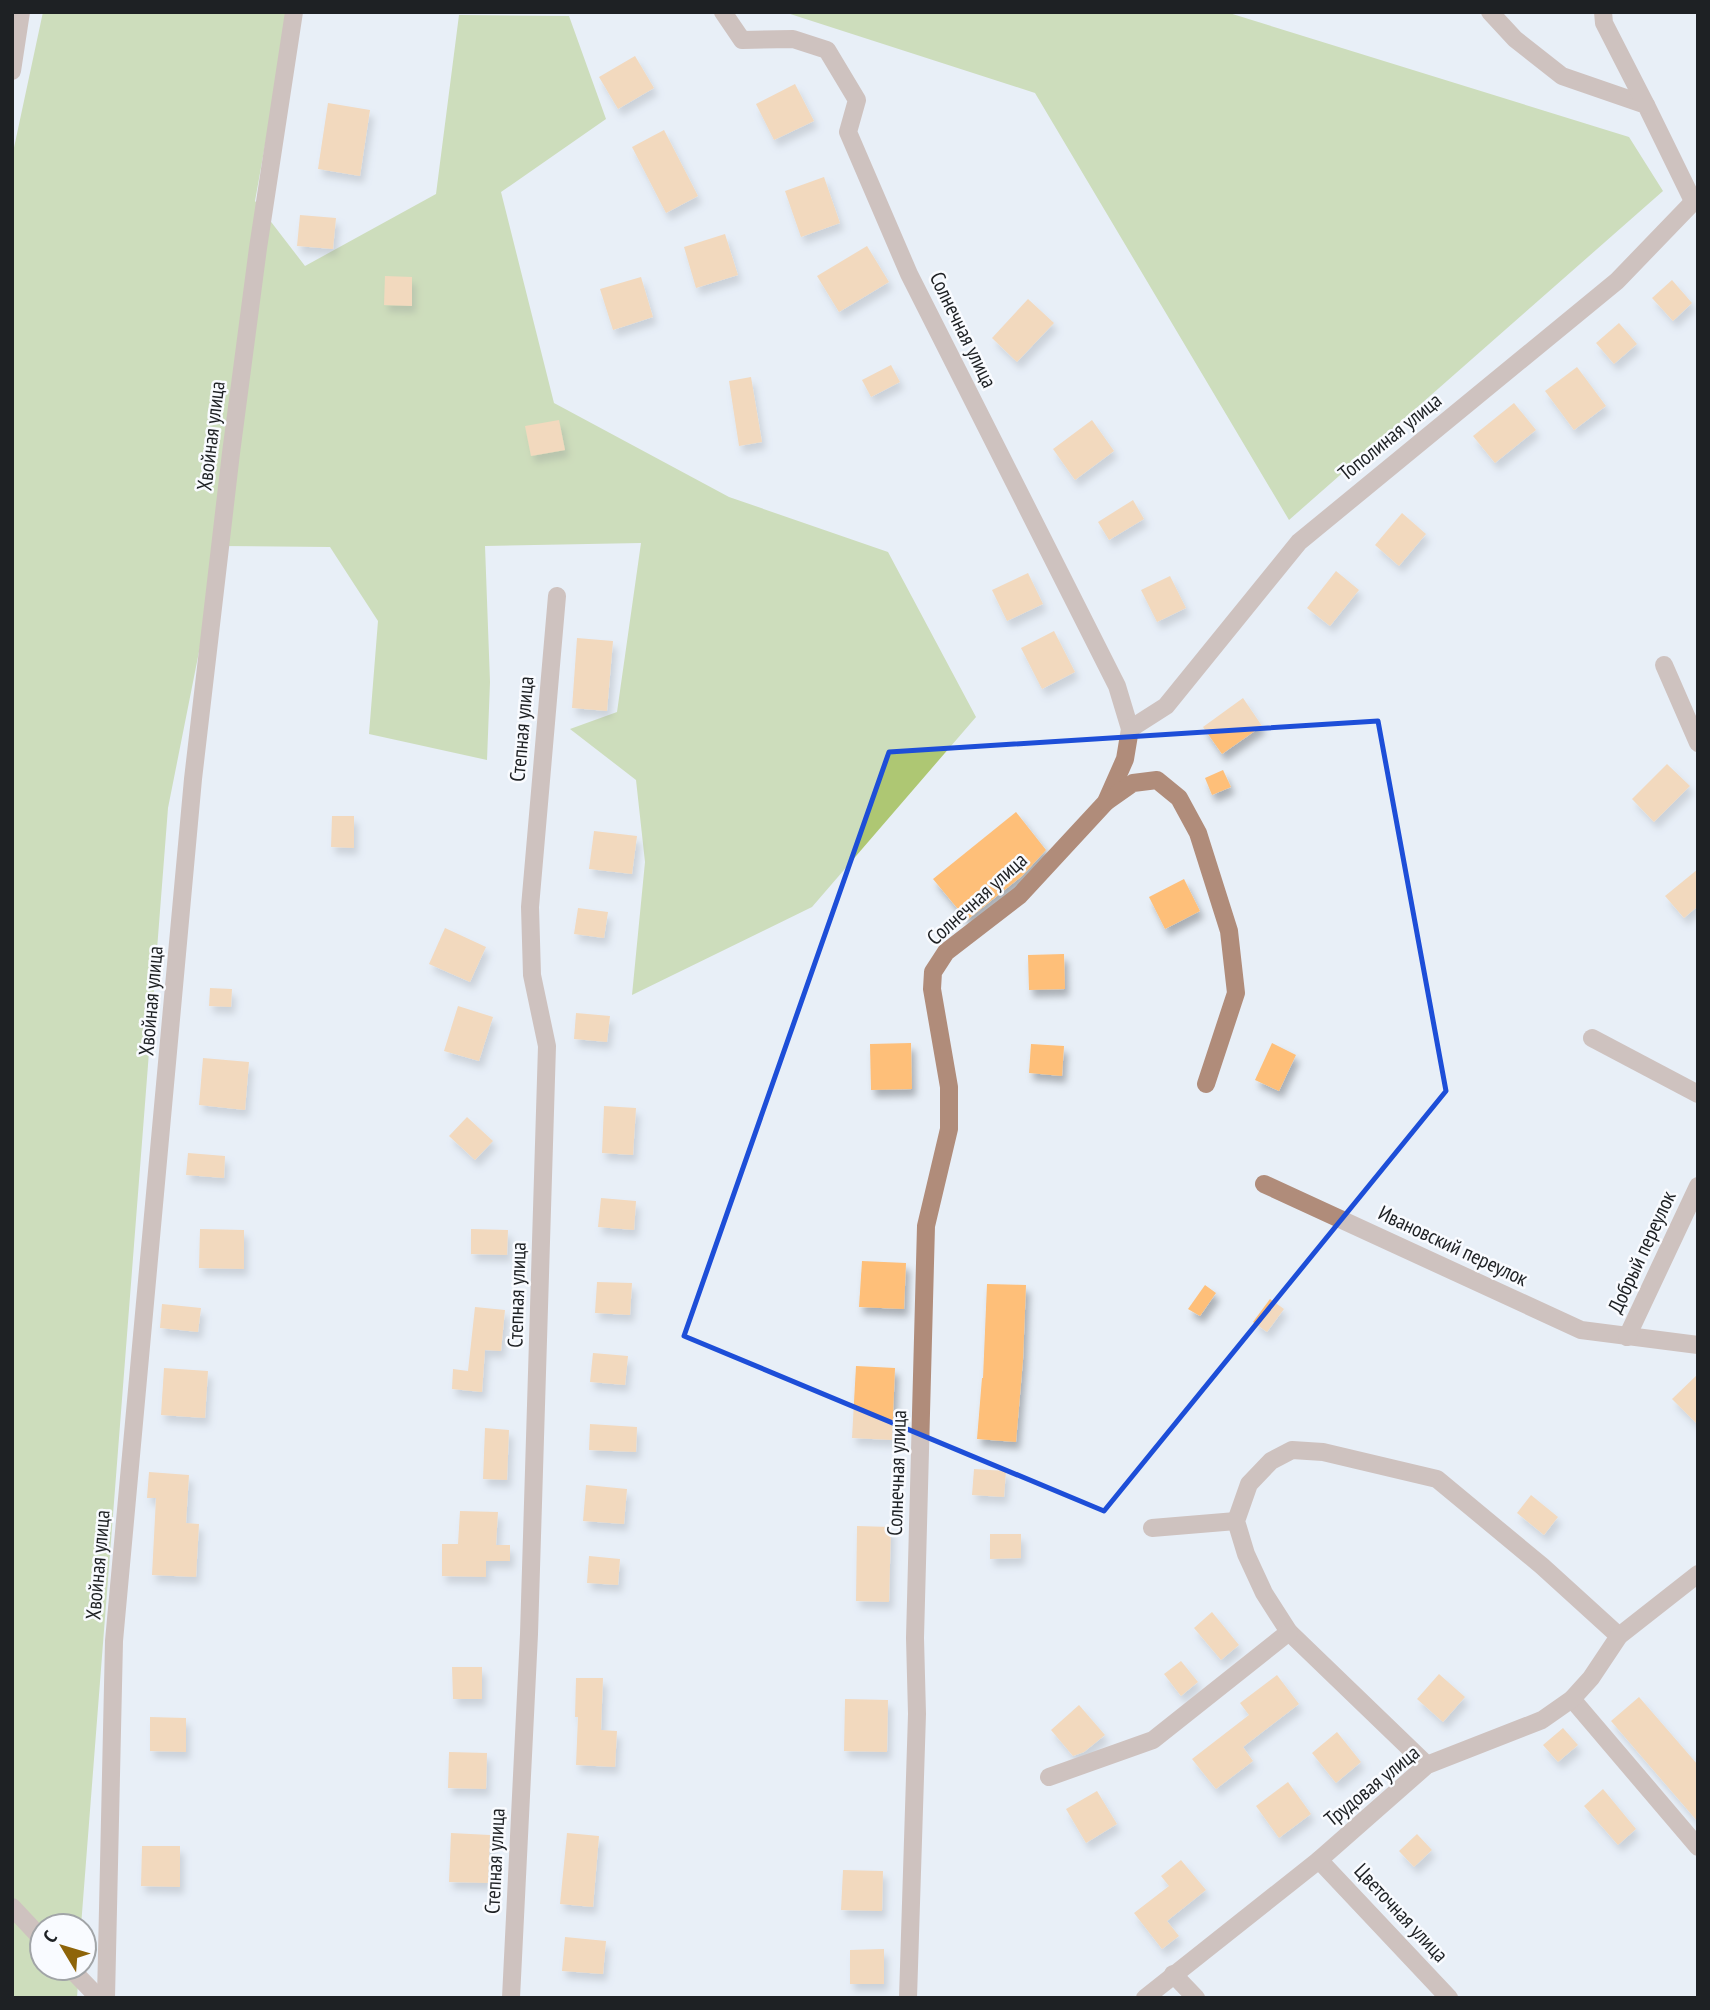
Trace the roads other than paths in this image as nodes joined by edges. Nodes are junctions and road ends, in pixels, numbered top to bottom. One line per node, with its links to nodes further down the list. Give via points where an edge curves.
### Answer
1 (21, 12): 6 (street)
2 (294, 12): 36 (street, Хвойная улица, via 231,453 193,779 114,1641)
3 (723, 12): 11 (street, Солнечная улица, via 743,40 793,39 827,50 857,100 848,132 909,274 1117,686)
4 (1490, 12): 7 (street, via 1562,76)
5 (1603, 12): 7 (street, via 1604,23)
6 (12, 71)
7 (1646, 105): 8 (street)
8 (1695, 199): 11 (street, Тополиная улица, via 1617,281 1299,542 1166,706)
9 (557, 596): 37 (street, Степная улица, via 530,907 532,975 547,1046 529,1634)
10 (1664, 666): 12 (street)
11 (1130, 729): 13 (street, Солнечная улица, via 1125,759)
12 (1698, 743)
13 (1106, 802): 15 (street, via 1133,783 1157,780 1179,799 1198,832 1229,931 1236,993); 38 (street, Солнечная улица, via 1020,895 946,951 933,972 949,1129 926,1226)
14 (1592, 1038): 16 (street)
15 (1206, 1084)
16 (1698, 1094)
17 (1264, 1184): 19 (street, Ивановский переулок, via 1581,1330)
18 (1698, 1186): 19 (street, Добрый переулок)
19 (1627, 1337): 20 (street, Ивановский переулок)
20 (1698, 1345)
21 (1236, 1521): 22 (street); 24 (street, via 1264,1593); 25 (street, via 1249,1483 1271,1461 1292,1450 1323,1452 1437,1479)
22 (1152, 1528)
23 (1698, 1574): 25 (street, Трудовая улица)
24 (1289, 1632): 27 (street); 28 (street, via 1153,1740)
25 (1619, 1636): 26 (street, Трудовая улица)
26 (1572, 1699): 27 (street, Трудовая улица, via 1542,1720); 29 (street)
27 (1427, 1765): 30 (street, Трудовая улица)
28 (1049, 1777)
29 (1698, 1847)
30 (1319, 1860): 33 (street, Трудовая улица); 41 (street, Цветочная улица)
31 (12, 1907): 32 (street)
32 (28, 1924)
33 (1173, 1975): 39 (street, Трудовая улица); 40 (street)
34 (84, 1982): 35 (street)
35 (99, 1998)
36 (106, 1998)
37 (511, 1998)
38 (908, 1998)
39 (1145, 1998)
40 (1196, 1998)
41 (1449, 1998)

